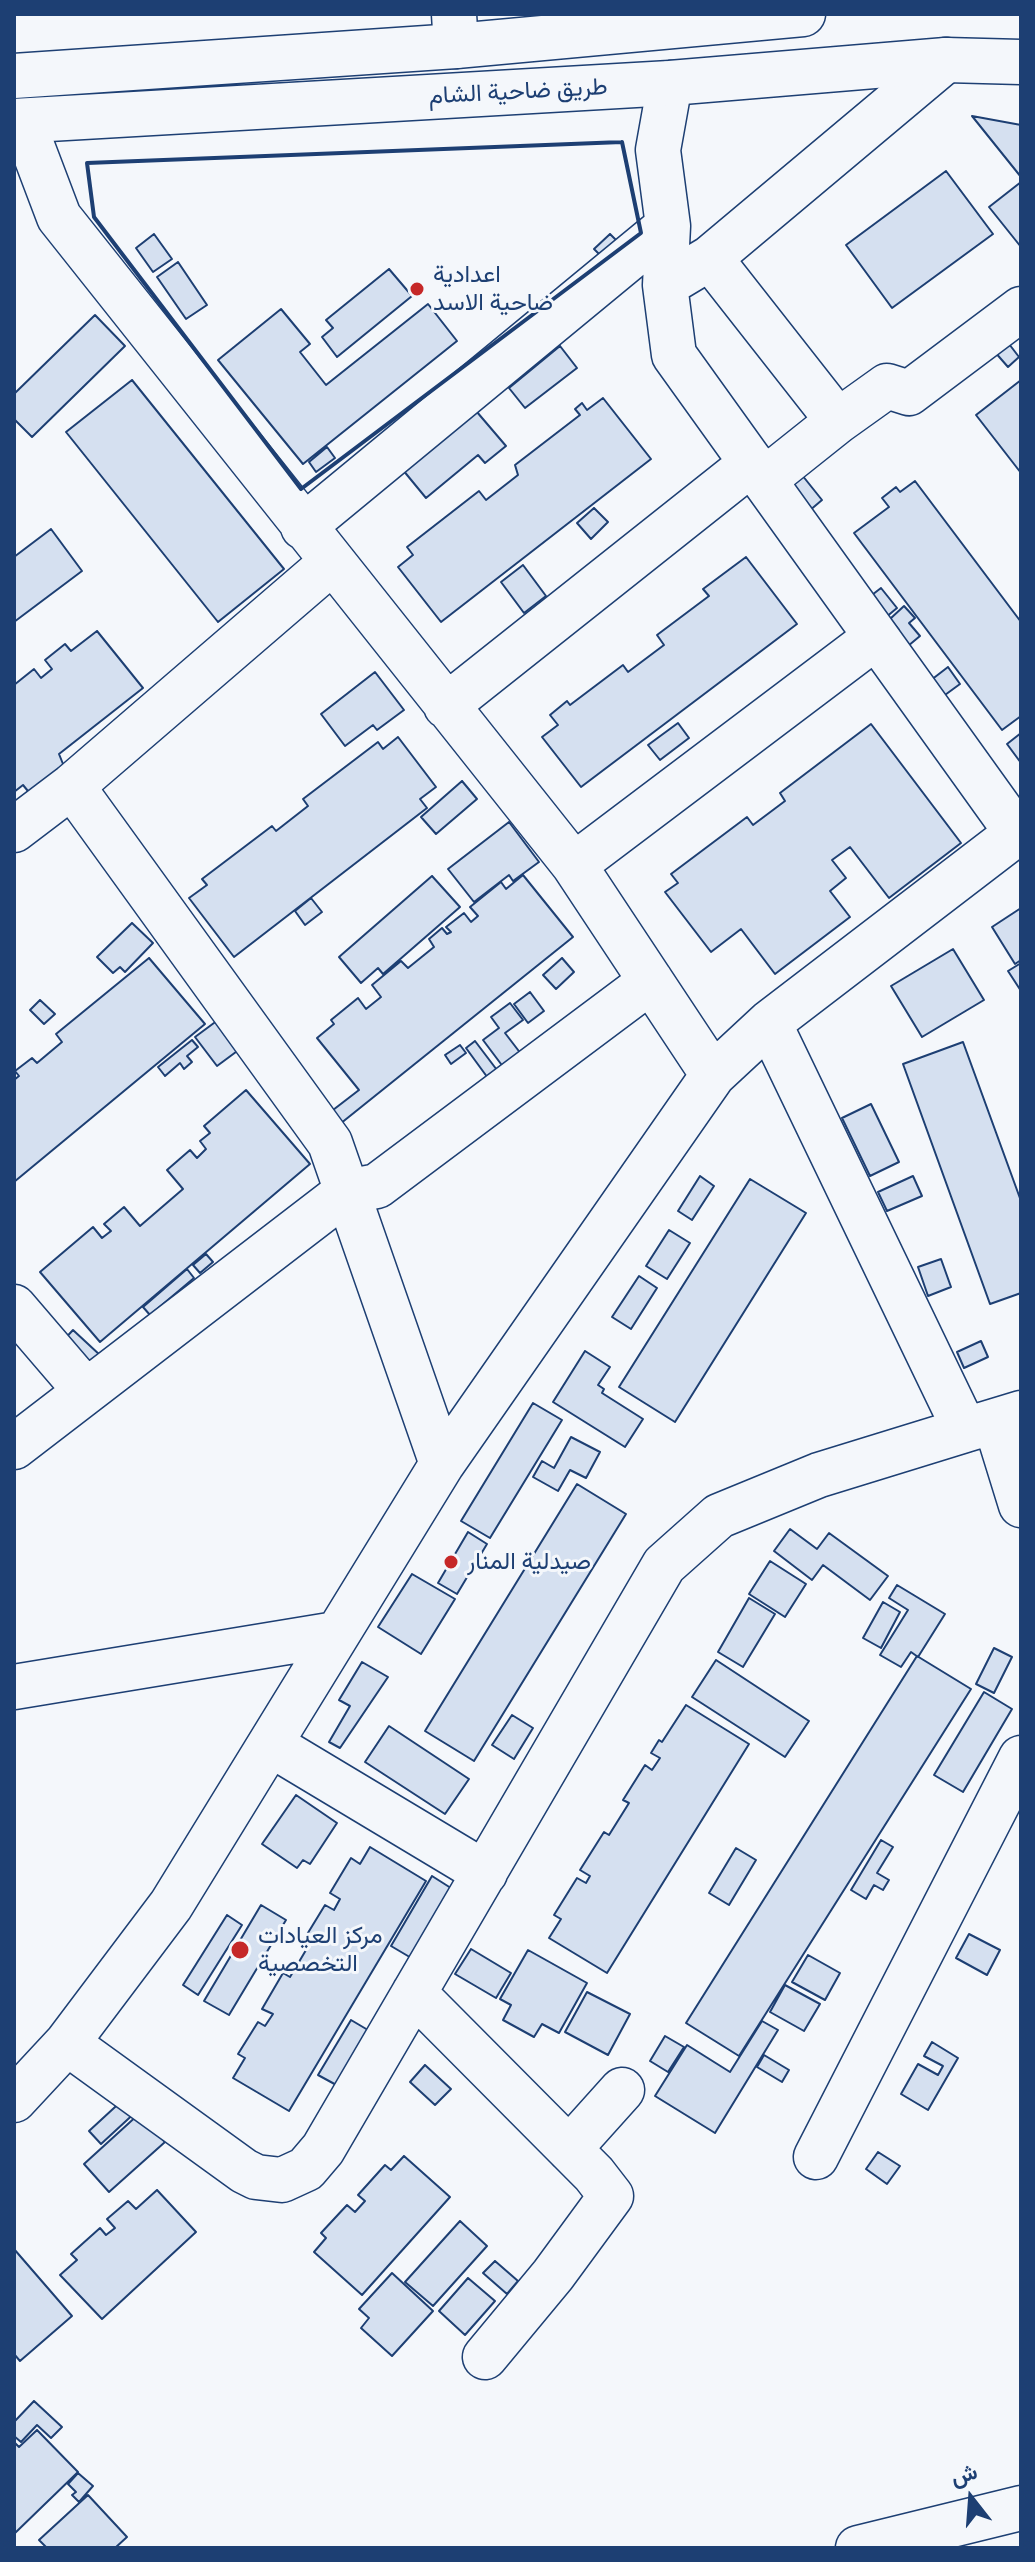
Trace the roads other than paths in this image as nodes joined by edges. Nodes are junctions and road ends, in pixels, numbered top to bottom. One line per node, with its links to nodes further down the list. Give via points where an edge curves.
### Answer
1 (803, 14): 2 (street, طريق ضاحية الشام)
2 (455, 30): 5 (street, طريق ضاحية الشام)
3 (946, 60): 4 (street, طريق ضاحية الشام); 6 (street, طريق ضاحية الشام); 9 (street)
4 (1021, 62)
5 (14, 76)
6 (670, 83): 7 (street, طريق ضاحية الشام); 8 (street, via 658,150)
7 (19, 121): 14 (street, via 59,217)
8 (668, 226): 10 (street); 14 (street)
9 (710, 258): 10 (street); 12 (street)
10 (665, 285): 13 (street, via 674,355)
11 (1021, 309): 12 (street, via 909,393 887,386)
12 (838, 421): 13 (street)
13 (758, 472): 16 (street); 17 (street)
14 (303, 527): 15 (street)
15 (331, 563): 17 (street); 18 (street)
16 (876, 637): 20 (street); 21 (street)
17 (446, 706): 21 (street)
18 (72, 786): 19 (street); 25 (street, via 330,1143)
19 (14, 830)
20 (1019, 831): 23 (street)
21 (574, 865): 22 (street)
22 (651, 981): 24 (street); 25 (street, via 377,1186)
23 (769, 1023): 24 (street); 28 (street)
24 (713, 1075): 30 (street)
25 (346, 1192): 27 (street); 30 (street)
26 (14, 1307): 27 (street)
27 (86, 1391): 29 (street)
28 (994, 1422): 31 (street); 36 (street, via 819,1475 719,1516 664,1565)
29 (14, 1447)
30 (442, 1464): 32 (street)
31 (1021, 1505)
32 (336, 1634): 33 (street); 34 (street)
33 (14, 1687)
34 (270, 1744): 36 (street); 38 (street, via 171,1905)
35 (1021, 1758): 42 (street)
36 (485, 1873): 37 (street)
37 (414, 1993): 38 (street, via 323,2149 306,2169 282,2180 244,2171); 41 (street)
38 (67, 2043): 40 (street)
39 (622, 2090): 41 (street)
40 (14, 2100)
41 (569, 2149): 43 (street, via 611,2196)
42 (816, 2157)
43 (485, 2357)
44 (1021, 2508): 45 (street)
45 (858, 2548)

